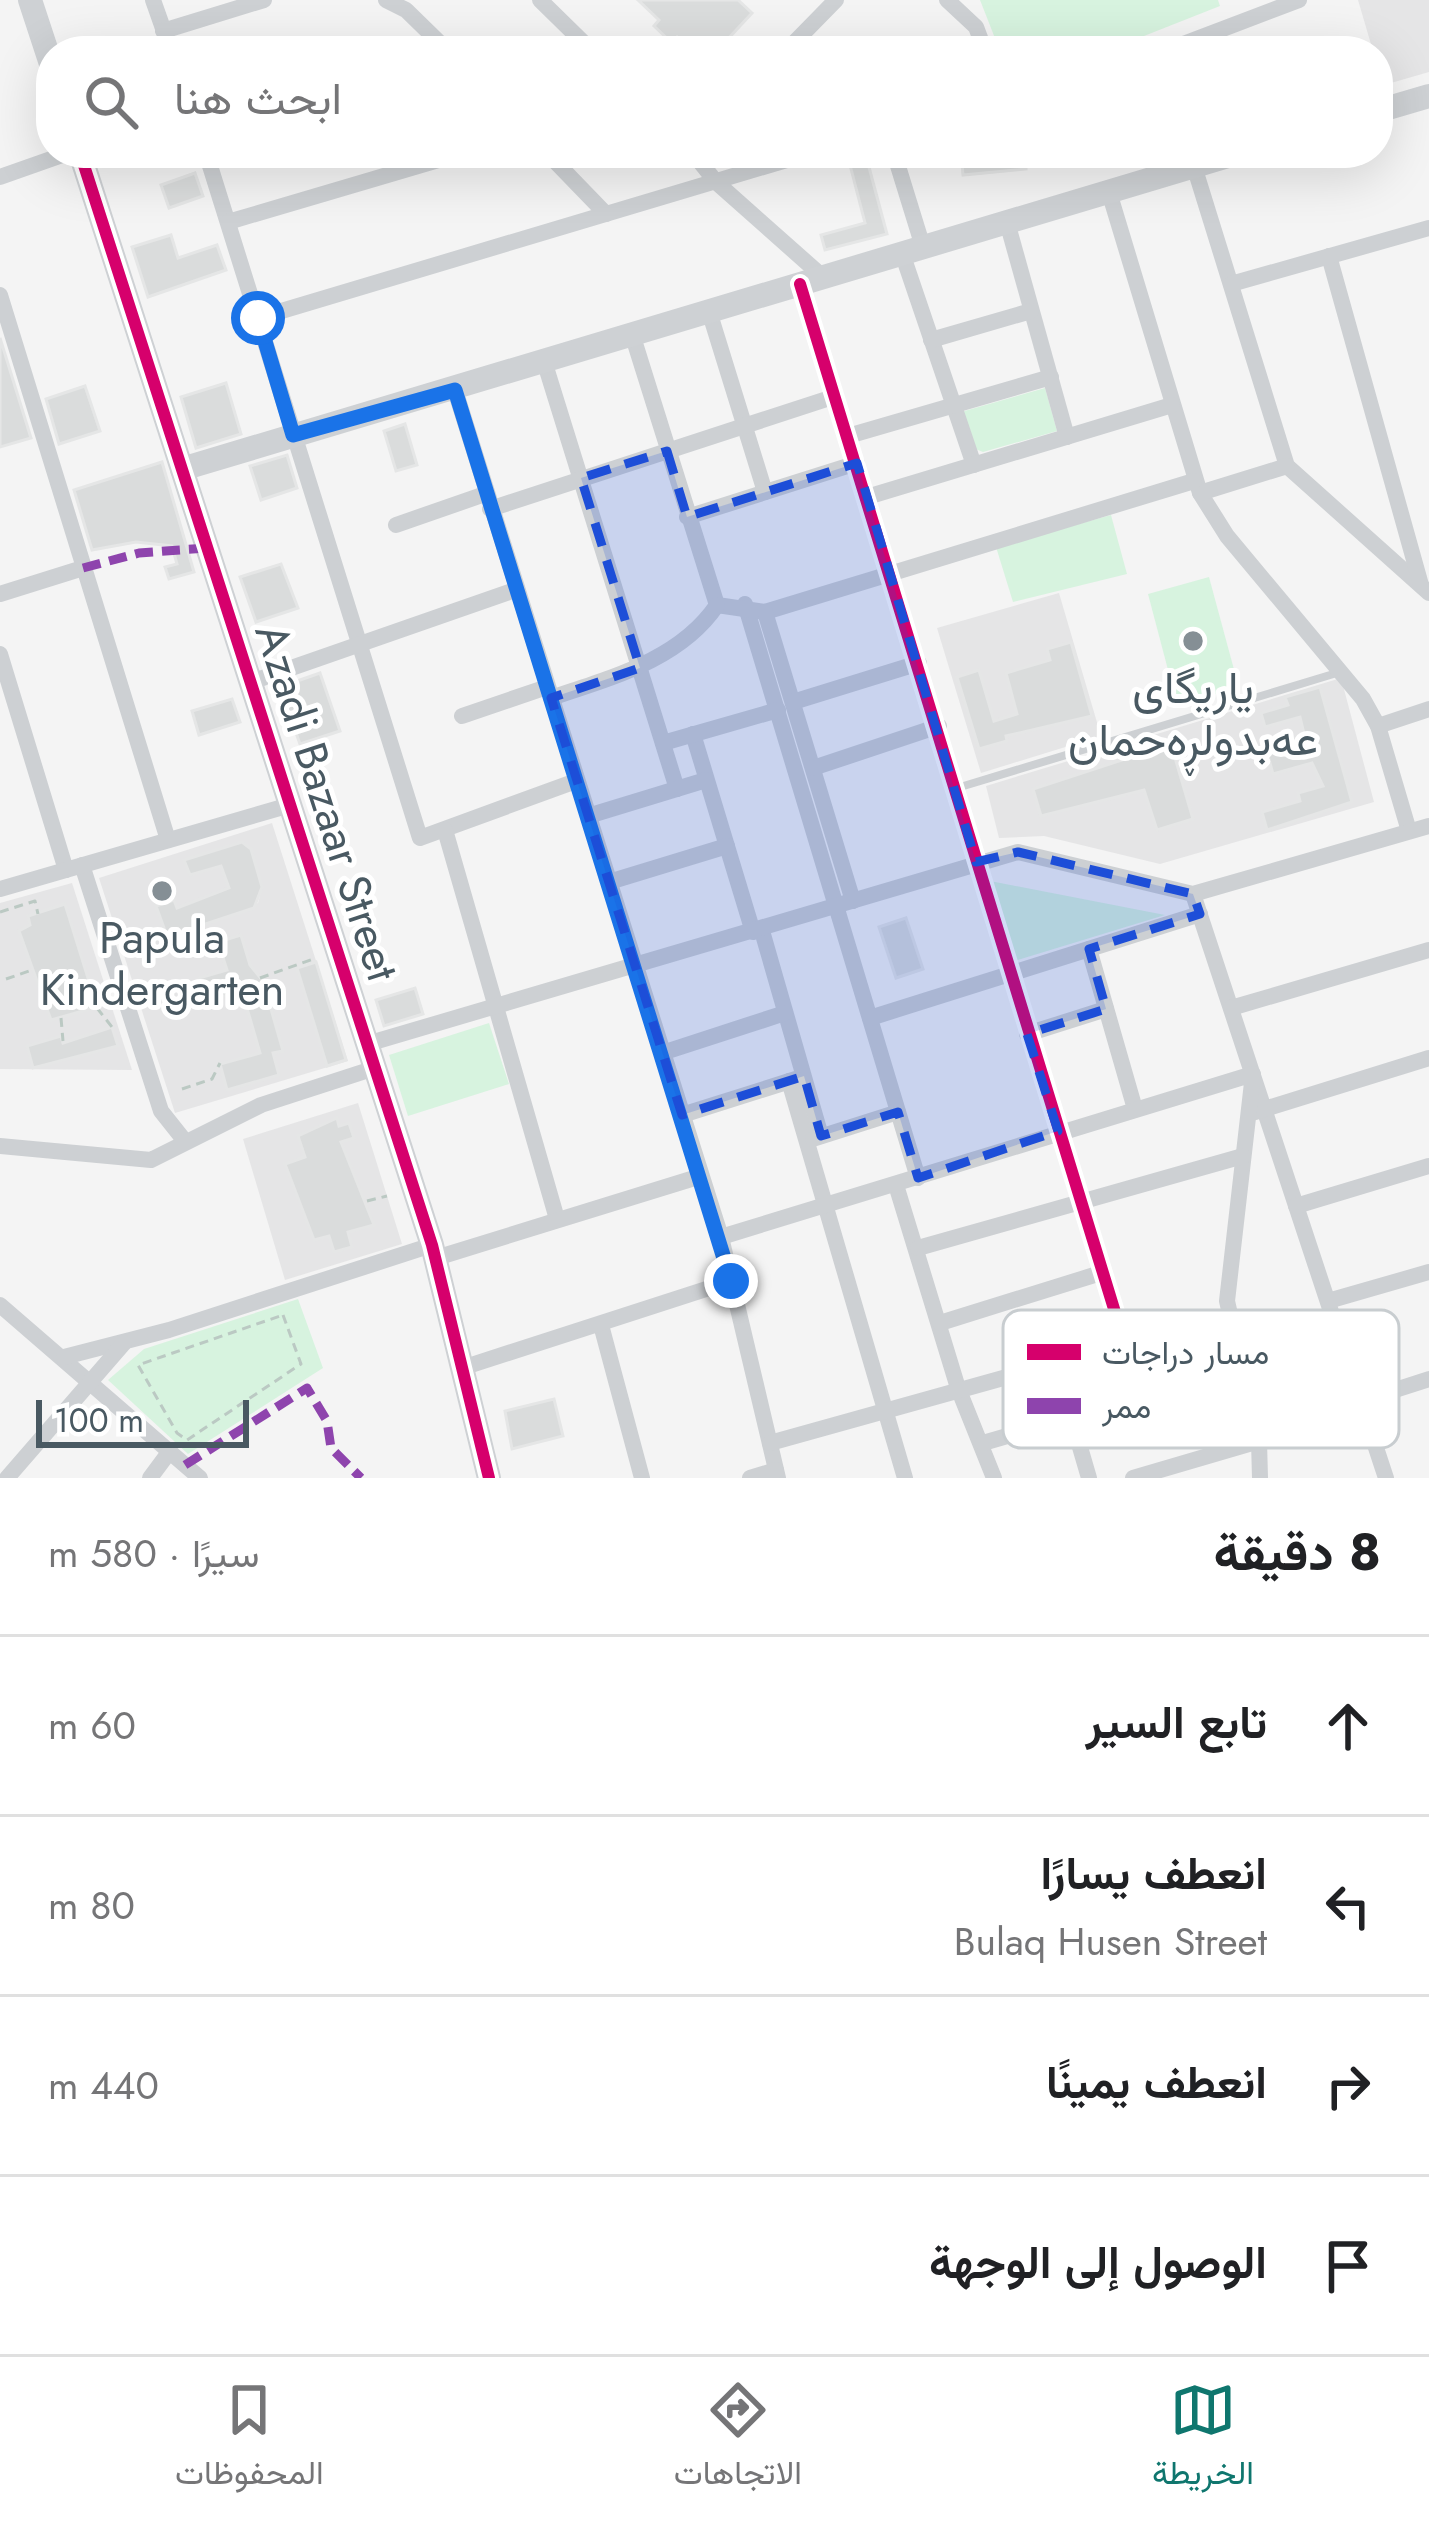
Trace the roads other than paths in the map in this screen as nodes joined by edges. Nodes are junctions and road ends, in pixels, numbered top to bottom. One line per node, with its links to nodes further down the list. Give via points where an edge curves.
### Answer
1 (30, 0): 11 (street)
2 (152, 0): 10 (street)
3 (264, 0): 10 (street)
4 (386, 0): 13 (street)
5 (540, 0): 14 (street)
6 (836, 0): 15 (street)
7 (947, 0): 16 (street)
8 (1299, 0): 9 (street)
9 (1259, 8): 17 (street)
10 (163, 31): 12 (street)
11 (42, 36)
12 (165, 36)
13 (429, 36)
14 (577, 36)
15 (801, 36)
16 (979, 36)
17 (1198, 36)
18 (1429, 96): 19 (street)
19 (1393, 107)
20 (36, 164): 30 (street)
21 (85, 168): 61 (street, Azadi Bazaar Street)
22 (211, 168): 34 (street)
23 (411, 168): 34 (street)
24 (562, 168): 33 (street)
25 (705, 168): 31 (street)
26 (761, 168): 31 (street)
27 (897, 168): 37 (street)
28 (1187, 168): 32 (street)
29 (1195, 168): 40 (street)
30 (0, 177)
31 (716, 182): 33 (street); 39 (street)
32 (1109, 192): 35 (street); 52 (street)
33 (606, 214): 44 (street)
34 (228, 222): 44 (street)
35 (1007, 222): 37 (street); 43 (street)
36 (1427, 235): 38 (street)
37 (912, 250): 39 (street); 46 (street)
38 (1329, 256): 40 (street); 69 (street)
39 (812, 280): 42 (street); 50 (street)
40 (1231, 284): 60 (street)
41 (0, 295): 70 (street)
42 (709, 311): 45 (street); 53 (street)
43 (1031, 311): 46 (street); 48 (street)
44 (258, 318): 54 (street)
45 (633, 337): 47 (street); 57 (street)
46 (932, 340): 51 (street)
47 (545, 364): 49 (street); 62 (street)
48 (1051, 377): 51 (street); 56 (street)
49 (455, 390): 54 (street); 66 (street)
50 (836, 396): 53 (street); 55 (street)
51 (953, 405): 55 (street); 59 (street)
52 (1172, 405): 56 (street); 63 (street)
53 (745, 426): 57 (street); 64 (street)
54 (293, 435): 61 (street); 78 (street)
55 (848, 436): 58 (street)
56 (1067, 437): 59 (street)
57 (667, 451): 62 (street); 67 (street)
58 (856, 463): 64 (street); 65 (street)
59 (974, 465): 65 (street)
60 (1287, 466): 63 (street); 73 (street)
61 (182, 469): 83 (street, Azadi Bazaar Street)
62 (580, 478): 66 (street); 81 (street)
63 (1197, 487): 71 (street); 82 (street, via 1227,536)
64 (765, 492): 67 (street)
65 (867, 497): 71 (street)
66 (488, 502): 68 (street); 72 (street)
67 (687, 517): 76 (street)
68 (396, 524)
69 (1422, 564): 73 (street)
70 (82, 568): 74 (street); 102 (street)
71 (891, 572): 77 (street); 80 (street)
72 (515, 590): 78 (street); 84 (street)
73 (1425, 590)
74 (0, 594)
75 (745, 604): 76 (street); 77 (street); 85 (street)
76 (717, 605): 81 (street)
77 (765, 611): 85 (street)
78 (357, 645): 83 (street); 100 (street, via 421,838)
79 (0, 654): 105 (street)
80 (919, 663): 85 (street); 88 (street)
81 (640, 668): 84 (street); 91 (street)
82 (1340, 672): 89 (street); 95 (lane)
83 (250, 682): 97 (street, Azadi Bazaar Street)
84 (549, 693): 87 (street); 94 (street)
85 (785, 706): 90 (street); 92 (street); 109 (street)
86 (1429, 709): 89 (street)
87 (462, 716)
88 (939, 726): 92 (street); 95 (street)
89 (1378, 726): 101 (street)
90 (693, 734): 91 (street); 93 (street)
91 (663, 743): 96 (street)
92 (813, 768): 109 (street)
93 (706, 780): 96 (street); 103 (street)
94 (576, 781): 98 (street); 100 (street)
95 (957, 788): 104 (street)
96 (677, 789): 98 (street)
97 (290, 805): 102 (street); 123 (street, Azadi Bazaar Street)
98 (588, 816): 106 (street)
99 (1429, 826): 101 (street)
100 (445, 830): 116 (street)
101 (1409, 831): 108 (street)
102 (168, 840): 105 (street)
103 (727, 846): 106 (street); 111 (street)
104 (976, 862): 108 (street, via 1018,853); 109 (street); 115 (street)
105 (74, 867): 107 (street); 133 (street, via 161,1111)
106 (609, 882): 114 (street)
107 (0, 889)
108 (1193, 894): 110 (street)
109 (845, 903): 111 (street); 120 (street)
110 (1200, 914): 112 (street); 117 (street)
111 (758, 931): 114 (street); 119 (street)
112 (1089, 949): 115 (street); 118 (street)
113 (1429, 950): 117 (street)
114 (635, 966): 116 (street); 122 (street)
115 (1009, 975): 120 (street); 121 (street)
116 (496, 1007): 123 (street); 143 (street)
117 (1231, 1008): 125 (street)
118 (1106, 1010): 121 (street); 127 (street)
119 (785, 1012): 122 (street); 126 (street)
120 (870, 1018): 128 (street)
121 (1027, 1034): 131 (street)
122 (662, 1053): 130 (street)
123 (371, 1056): 133 (street); 146 (street, Azadi Bazaar Street)
124 (1429, 1058): 129 (street)
125 (1253, 1074): 127 (street); 129 (street)
126 (796, 1079): 130 (street); 132 (street)
127 (1136, 1109): 131 (street)
128 (898, 1112): 132 (street); 138 (street)
129 (1256, 1112): 135 (street); 142 (street)
130 (682, 1114): 137 (street)
131 (1058, 1131): 138 (street); 140 (street)
132 (814, 1139): 141 (street)
133 (184, 1140): 134 (street, via 151,1160)
134 (0, 1146)
135 (1243, 1156): 140 (street); 152 (street)
136 (1429, 1166): 142 (street)
137 (701, 1176): 143 (street); 144 (street)
138 (918, 1178): 139 (street)
139 (896, 1185): 141 (street); 145 (street)
140 (1081, 1201): 145 (street); 147 (street)
141 (824, 1202): 144 (street); 165 (street)
142 (1296, 1206): 150 (street)
143 (557, 1220): 146 (street)
144 (721, 1237): 149 (street)
145 (918, 1248): 155 (street)
146 (434, 1251): 157 (street); 159 (street, Azadi Bazaar Street)
147 (1104, 1272): 151 (street); 155 (street)
148 (1429, 1272): 150 (street)
149 (731, 1281): 156 (street); 167 (street)
150 (1328, 1301): 153 (street)
151 (1115, 1310)
152 (1228, 1310)
153 (1331, 1310)
154 (2, 1311): 158 (street)
155 (940, 1323): 163 (street)
156 (601, 1325): 159 (street); 179 (street)
157 (126, 1341): 158 (street); 161 (street)
158 (64, 1357): 161 (street)
159 (465, 1367): 174 (street, Azadi Bazaar Street)
160 (1003, 1377): 163 (street)
161 (88, 1378): 173 (street); 177 (street)
162 (1429, 1379): 164 (street)
163 (958, 1388): 165 (street); 168 (street)
164 (1399, 1389)
165 (885, 1408): 167 (street); 181 (street)
166 (1003, 1437): 168 (street)
167 (770, 1443): 176 (street)
168 (983, 1443): 182 (street)
169 (1080, 1448): 183 (street)
170 (1234, 1448): 184 (street)
171 (1255, 1448): 185 (street)
172 (1376, 1448): 186 (street)
173 (170, 1451): 175 (street); 178 (street)
174 (483, 1473)
175 (156, 1474)
176 (777, 1474): 180 (street)
177 (7, 1478)
178 (200, 1478)
179 (643, 1478)
180 (750, 1478)
181 (905, 1478)
182 (994, 1478)
183 (1088, 1478)
184 (1133, 1478)
185 (1259, 1478)
186 (1387, 1478)

